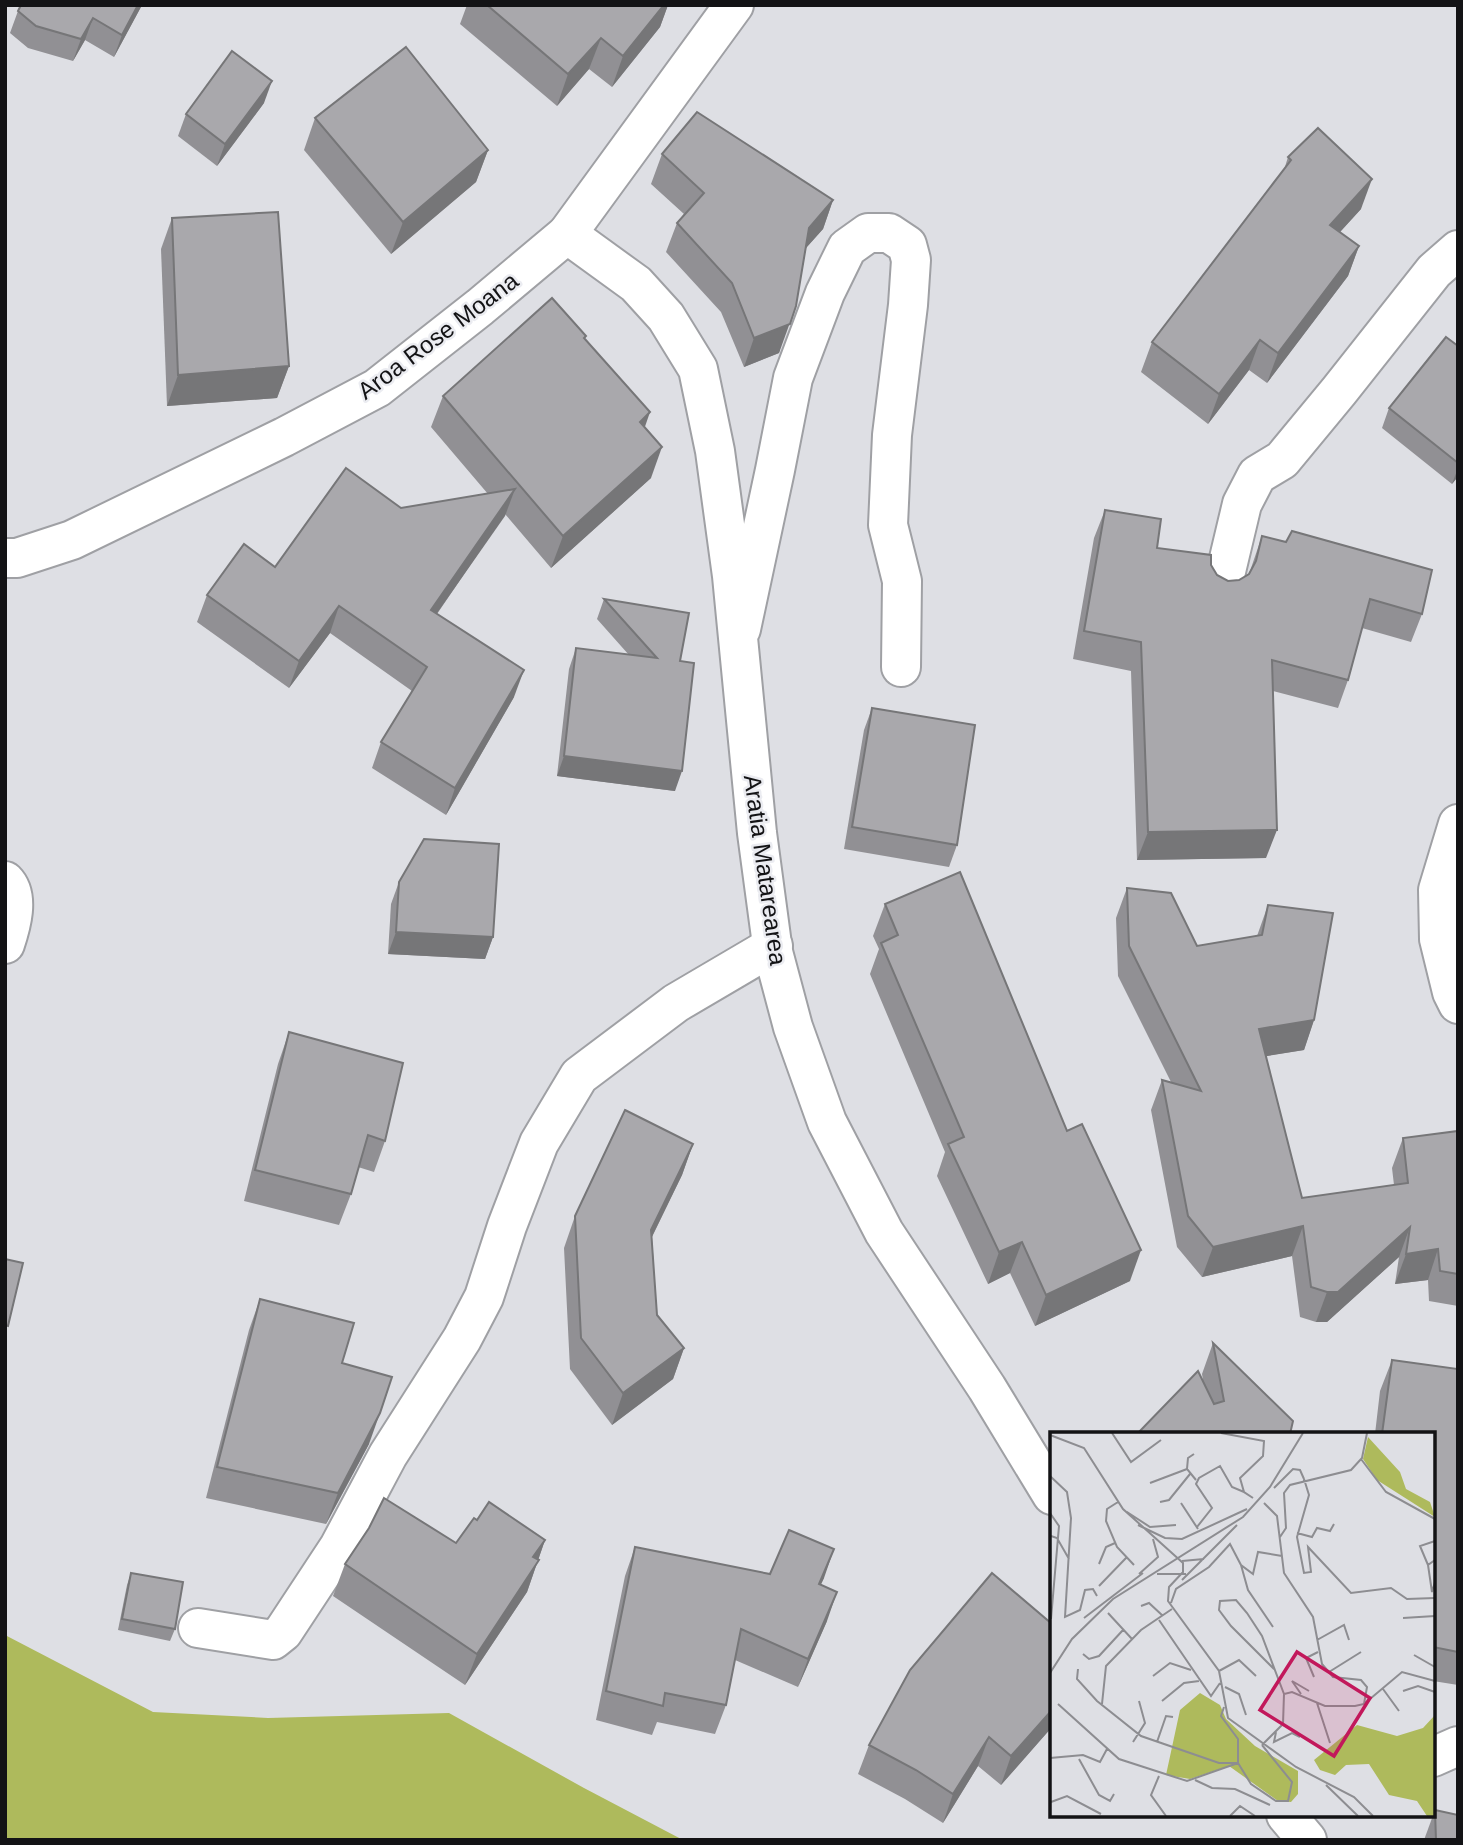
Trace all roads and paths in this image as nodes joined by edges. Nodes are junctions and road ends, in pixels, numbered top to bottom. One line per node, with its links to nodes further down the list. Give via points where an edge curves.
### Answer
1 (734, 5): 2 (street, Aroa Rose Moana)
2 (567, 234): 4 (street, Aroa Rose Moana, via 377,388 72,540); 6 (street, Aratia Matarearea, via 636,284 666,317 698,369 715,451)
3 (1458, 250): 5 (street, via 1434,271 1282,460 1256,475 1242,503)
4 (5, 558)
5 (1222, 588)
6 (738, 642): 7 (street, via 793,378 847,248 868,233 889,233 907,245 911,260 892,435 888,525 902,581); 11 (street, Aratia Matarearea)
7 (901, 667)
8 (1458, 824): 12 (street, via 1438,890 1439,939)
9 (5, 881): 10 (street, via 10,886 14,918)
10 (5, 944)
11 (773, 946): 13 (street, Aratia Matarearea, via 793,1027 827,1122 884,1232); 14 (street, via 676,1003 579,1076 539,1143 484,1297 462,1339 283,1632 273,1640)
12 (1458, 1004)
13 (1050, 1492)
14 (198, 1628)
15 (1458, 1746): 16 (street)
16 (1435, 1756)
17 (1288, 1817): 18 (street)
18 (1307, 1840)

